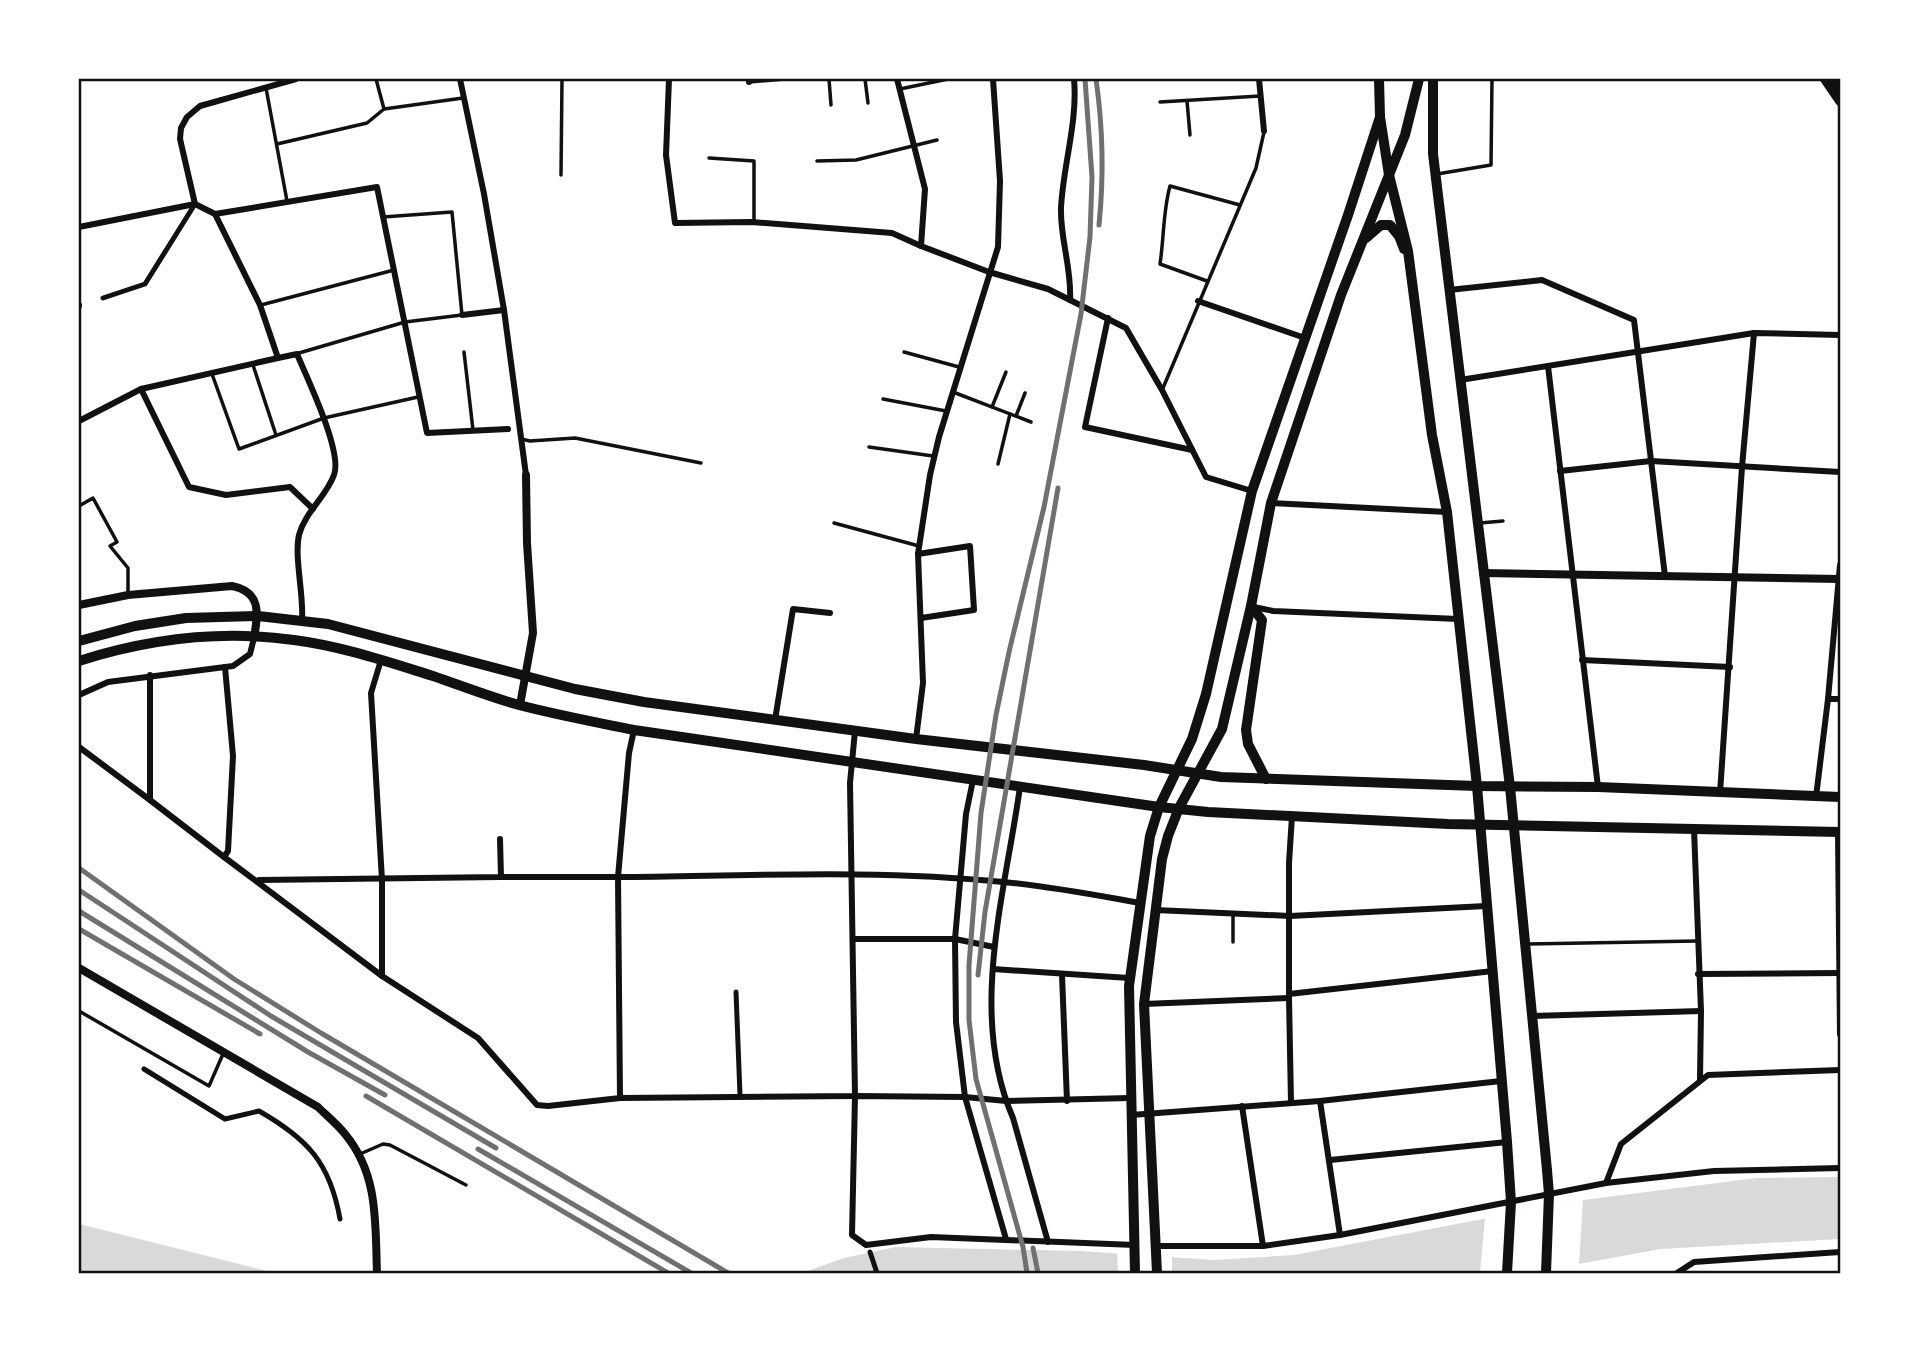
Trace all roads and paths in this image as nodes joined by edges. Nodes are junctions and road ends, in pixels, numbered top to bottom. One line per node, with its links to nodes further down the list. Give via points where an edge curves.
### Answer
1 (296, 79): 22 (street)
2 (376, 79): 31 (lane)
3 (460, 79): 25 (street)
4 (562, 79): 41 (lane)
5 (669, 79): 48 (street, via 666,155 675,223)
6 (785, 79): 20 (lane)
7 (829, 79): 30 (lane)
8 (865, 79): 29 (lane)
9 (897, 79): 23 (street)
10 (948, 79): 23 (lane)
11 (993, 79): 53 (street, via 1000,221 998,247)
12 (1074, 79): 58 (street, via 1061,210)
13 (1259, 79): 24 (street)
14 (1379, 79): 32 (main road)
15 (1419, 79): 42 (main road)
16 (1433, 79): 40 (main road)
17 (1493, 79): 40 (lane, via 1491,165)
18 (1825, 79): 27 (main road)
19 (1834, 79): 21 (highway)
20 (749, 80)
21 (1840, 86)
22 (266, 89): 36 (lane); 44 (street, via 200,106 183,123 180,139)
23 (900, 89): 37 (street)
24 (1260, 96): 26 (lane); 33 (street)
25 (463, 98): 31 (lane); 61 (street)
26 (1187, 101): 28 (lane); 34 (lane)
27 (1840, 101)
28 (1160, 102)
29 (868, 103)
30 (831, 105)
31 (384, 109): 36 (lane, via 368,123)
32 (1380, 117): 42 (main road); 67 (main road)
33 (1264, 131): 45 (lane, via 1256,168)
34 (1189, 135)
35 (937, 140): 37 (lane)
36 (277, 144): 43 (lane)
37 (914, 145): 39 (lane, via 856,160); 51 (street, via 925,189)
38 (709, 159): 48 (lane, via 754,161)
39 (817, 161)
40 (1436, 174): 55 (main road)
41 (561, 175)
42 (1390, 175): 50 (main road); 56 (main road)
43 (287, 201): 46 (street); 47 (street, via 377,187)
44 (195, 204): 46 (street); 49 (street); 57 (street, via 145,284)
45 (1240, 205): 54 (lane); 54 (lane, via 1170,186 1160,264)
46 (215, 214): 60 (street)
47 (383, 217): 52 (street); 62 (lane, via 452,212)
48 (754, 222): 51 (street, via 892,233)
49 (79, 228)
50 (1364, 239): 56 (main road, via 1381,225 1393,228 1405,252); 107 (main road)
51 (921, 246): 53 (street)
52 (394, 270): 60 (lane); 64 (street)
53 (989, 272): 58 (street); 75 (street)
54 (1207, 281): 59 (lane)
55 (1449, 290): 70 (street, via 1542,280 1634,320); 78 (main road)
56 (1415, 292): 110 (main road, via 1432,435)
57 (103, 298)
58 (1070, 300): 63 (street)
59 (1198, 301): 67 (street); 80 (lane)
60 (260, 305): 72 (street)
61 (504, 310): 62 (street); 95 (street)
62 (462, 315): 64 (lane)
63 (1108, 318): 80 (street, via 1126,328); 97 (street, via 1085,428)
64 (405, 322): 71 (lane); 83 (street)
65 (1754, 333): 66 (street); 70 (street); 102 (street)
66 (1840, 335)
67 (1305, 338): 106 (main road)
68 (464, 352): 93 (lane)
69 (904, 352): 75 (lane)
70 (1638, 353): 74 (street); 99 (street)
71 (297, 354): 72 (street); 89 (street)
72 (278, 358): 73 (street)
73 (253, 365): 77 (street); 94 (lane)
74 (1548, 366): 78 (street); 103 (street)
75 (960, 368): 81 (street)
76 (1006, 372): 85 (lane)
77 (212, 374): 79 (street); 94 (lane, via 239,449)
78 (1460, 380): 113 (main road)
79 (141, 389): 90 (street); 109 (street, via 189,486 226,495 290,487)
80 (1162, 390): 97 (street)
81 (953, 392): 85 (lane); 86 (street)
82 (1025, 393): 88 (lane)
83 (420, 397): 89 (lane); 93 (street, via 427,433)
84 (883, 399): 86 (lane)
85 (992, 407): 87 (lane)
86 (947, 411): 98 (street)
87 (1010, 414): 88 (lane); 101 (lane)
88 (1016, 416): 91 (lane)
89 (324, 418): 94 (lane); 109 (street, via 336,465)
90 (79, 421)
91 (1031, 422)
92 (508, 429): 93 (street)
93 (473, 430)
94 (276, 435)
95 (521, 439): 100 (lane, via 575,438); 105 (street)
96 (869, 447): 98 (lane)
97 (1192, 450): 106 (street, via 1206,477)
98 (934, 456): 114 (street)
99 (1651, 461): 102 (street); 103 (street); 118 (street)
100 (701, 463)
101 (998, 464)
102 (1742, 467): 104 (street); 119 (street)
103 (1560, 471): 117 (street)
104 (1840, 472)
105 (526, 475): 137 (street, via 534,634)
106 (1252, 491): 148 (main road, via 1206,694)
107 (1271, 503): 110 (street); 123 (main road)
108 (79, 506): 121 (lane, via 93,498 117,542 110,546 128,568)
109 (313, 509): 128 (street, via 299,538)
110 (1447, 512): 127 (main road)
111 (1503, 521): 113 (lane)
112 (834, 523): 114 (lane)
113 (1478, 523): 116 (main road)
114 (918, 550): 126 (street); 126 (street, via 970,546 974,610)
115 (1840, 565): 120 (street)
116 (1483, 573): 117 (street); 154 (main road)
117 (1572, 575): 118 (street); 132 (street)
118 (1665, 576): 119 (street)
119 (1735, 577): 120 (street); 135 (street)
120 (1840, 579): 139 (street)
121 (128, 595): 122 (street); 125 (street, via 232,586 250,593)
122 (79, 605)
123 (1251, 606): 127 (street, via 1273,611); 149 (main road, via 1222,729); 150 (main road, via 1262,620 1246,730)
124 (830, 613): 142 (street, via 793,609)
125 (258, 616): 128 (main road); 129 (street); 130 (main road, via 157,622)
126 (921, 618): 145 (street, via 923,683)
127 (1458, 618): 152 (main road)
128 (302, 620): 137 (main road)
129 (254, 638): 131 (main road, via 295,640); 133 (main road, via 160,641); 134 (street, via 250,654)
130 (79, 641)
131 (381, 660): 141 (main road); 174 (street, via 371,693)
132 (1582, 660): 135 (street); 155 (street)
133 (79, 661)
134 (225, 667): 136 (street); 168 (street, via 233,757)
135 (1730, 667): 156 (street)
136 (150, 676): 138 (street, via 108,682); 159 (street)
137 (527, 676): 141 (street); 142 (main road, via 623,699)
138 (79, 695)
139 (1828, 699): 140 (street); 157 (street)
140 (1840, 699)
141 (520, 705): 143 (main road)
142 (775, 720): 144 (main road)
143 (634, 730): 147 (main road); 171 (street)
144 (855, 731): 145 (main road); 147 (street)
145 (916, 739): 148 (main road)
146 (79, 747): 159 (street)
147 (850, 761): 151 (main road); 169 (street)
148 (1177, 772): 149 (main road); 160 (main road)
149 (1198, 775): 150 (main road); 161 (main road)
150 (1266, 779): 152 (main road)
151 (973, 780): 153 (main road); 172 (street)
152 (1477, 786): 154 (main road); 163 (main road)
153 (1020, 787): 160 (main road); 175 (street)
154 (1510, 787): 155 (main road); 164 (main road)
155 (1598, 787): 156 (main road)
156 (1720, 793): 157 (main road)
157 (1816, 797): 158 (main road)
158 (1840, 797)
159 (150, 800): 168 (street)
160 (1159, 807): 161 (main road); 176 (main road)
161 (1179, 808): 162 (main road); 178 (main road, via 1162,859)
162 (1292, 816): 163 (main road); 180 (street)
163 (1480, 825): 164 (main road); 177 (main road)
164 (1514, 826): 165 (main road); 185 (main road)
165 (1695, 829): 166 (main road); 184 (street)
166 (1839, 832): 190 (street)
167 (500, 839): 170 (street)
168 (224, 857): 173 (street)
169 (852, 875): 171 (street); 172 (street); 181 (street)
170 (501, 877): 171 (street); 174 (street)
171 (618, 877): 210 (street)
172 (961, 878): 175 (street); 182 (street)
173 (257, 880): 174 (street); 193 (street)
174 (382, 880): 193 (street)
175 (1004, 882): 176 (street); 186 (street)
176 (1140, 903): 194 (main road)
177 (1486, 906): 180 (street); 189 (main road)
178 (1155, 910): 179 (street); 197 (main road)
179 (1233, 913): 180 (street); 183 (lane)
180 (1290, 916): 196 (street)
181 (853, 939): 182 (street); 208 (street)
182 (955, 939): 186 (street); 209 (street, via 956,1022)
183 (1233, 942)
184 (1697, 942): 185 (lane); 191 (street)
185 (1525, 945): 200 (main road)
186 (994, 947): 188 (street)
187 (79, 968): 202 (street)
188 (993, 969): 192 (street); 212 (street, via 991,1003)
189 (1493, 971): 196 (street); 206 (main road)
190 (1839, 973): 191 (street); 201 (street)
191 (1698, 974): 198 (street)
192 (1062, 975): 194 (street); 213 (street)
193 (383, 976): 210 (street, via 478,1038 537,1105)
194 (1129, 978): 211 (main road)
195 (736, 992): 207 (street)
196 (1289, 996): 197 (street); 215 (street)
197 (1144, 1004): 217 (main road)
198 (1700, 1011): 200 (street); 205 (street)
199 (79, 1012): 202 (lane, via 209,1086)
200 (1532, 1016): 225 (main road)
201 (1840, 1034)
202 (223, 1054): 220 (street, via 318,1107 346,1134)
203 (144, 1069): 227 (street, via 225,1119 259,1111 289,1130 323,1168 335,1191)
204 (1840, 1070): 205 (street, via 1708,1075)
205 (1700, 1080): 223 (street, via 1621,1144)
206 (1501, 1081): 214 (street); 219 (main road)
207 (740, 1095): 208 (street); 210 (street)
208 (855, 1096): 209 (street); 229 (street, via 852,1235 866,1245 931,1237)
209 (965, 1097): 212 (street); 229 (street)
210 (620, 1098)
211 (1130, 1098): 213 (street); 218 (main road)
212 (1006, 1101): 213 (street); 230 (street)
213 (1067, 1101)
214 (1320, 1101): 215 (street); 221 (street)
215 (1291, 1103): 216 (street)
216 (1242, 1106): 217 (street); 231 (street)
217 (1150, 1114): 218 (street); 233 (main road)
218 (1131, 1115): 232 (main road)
219 (1507, 1142): 221 (street); 226 (main road)
220 (359, 1155): 224 (lane, via 390,1145); 236 (street, via 374,1197)
221 (1330, 1160): 228 (street)
222 (1840, 1168): 223 (street, via 1714,1171)
223 (1606, 1183): 225 (street)
224 (466, 1185)
225 (1549, 1194): 226 (street); 241 (main road)
226 (1511, 1202): 228 (street); 240 (main road)
227 (340, 1219)
228 (1340, 1234): 231 (street)
229 (1006, 1239): 230 (street)
230 (1048, 1242): 232 (street)
231 (1262, 1246): 233 (street)
232 (1135, 1247): 238 (main road)
233 (1156, 1249): 239 (main road)
234 (870, 1252): 237 (street)
235 (1840, 1252): 242 (street, via 1694,1262)
236 (377, 1273)
237 (877, 1273)
238 (1135, 1273)
239 (1157, 1273)
240 (1507, 1273)
241 (1546, 1273)
242 (1677, 1273)

